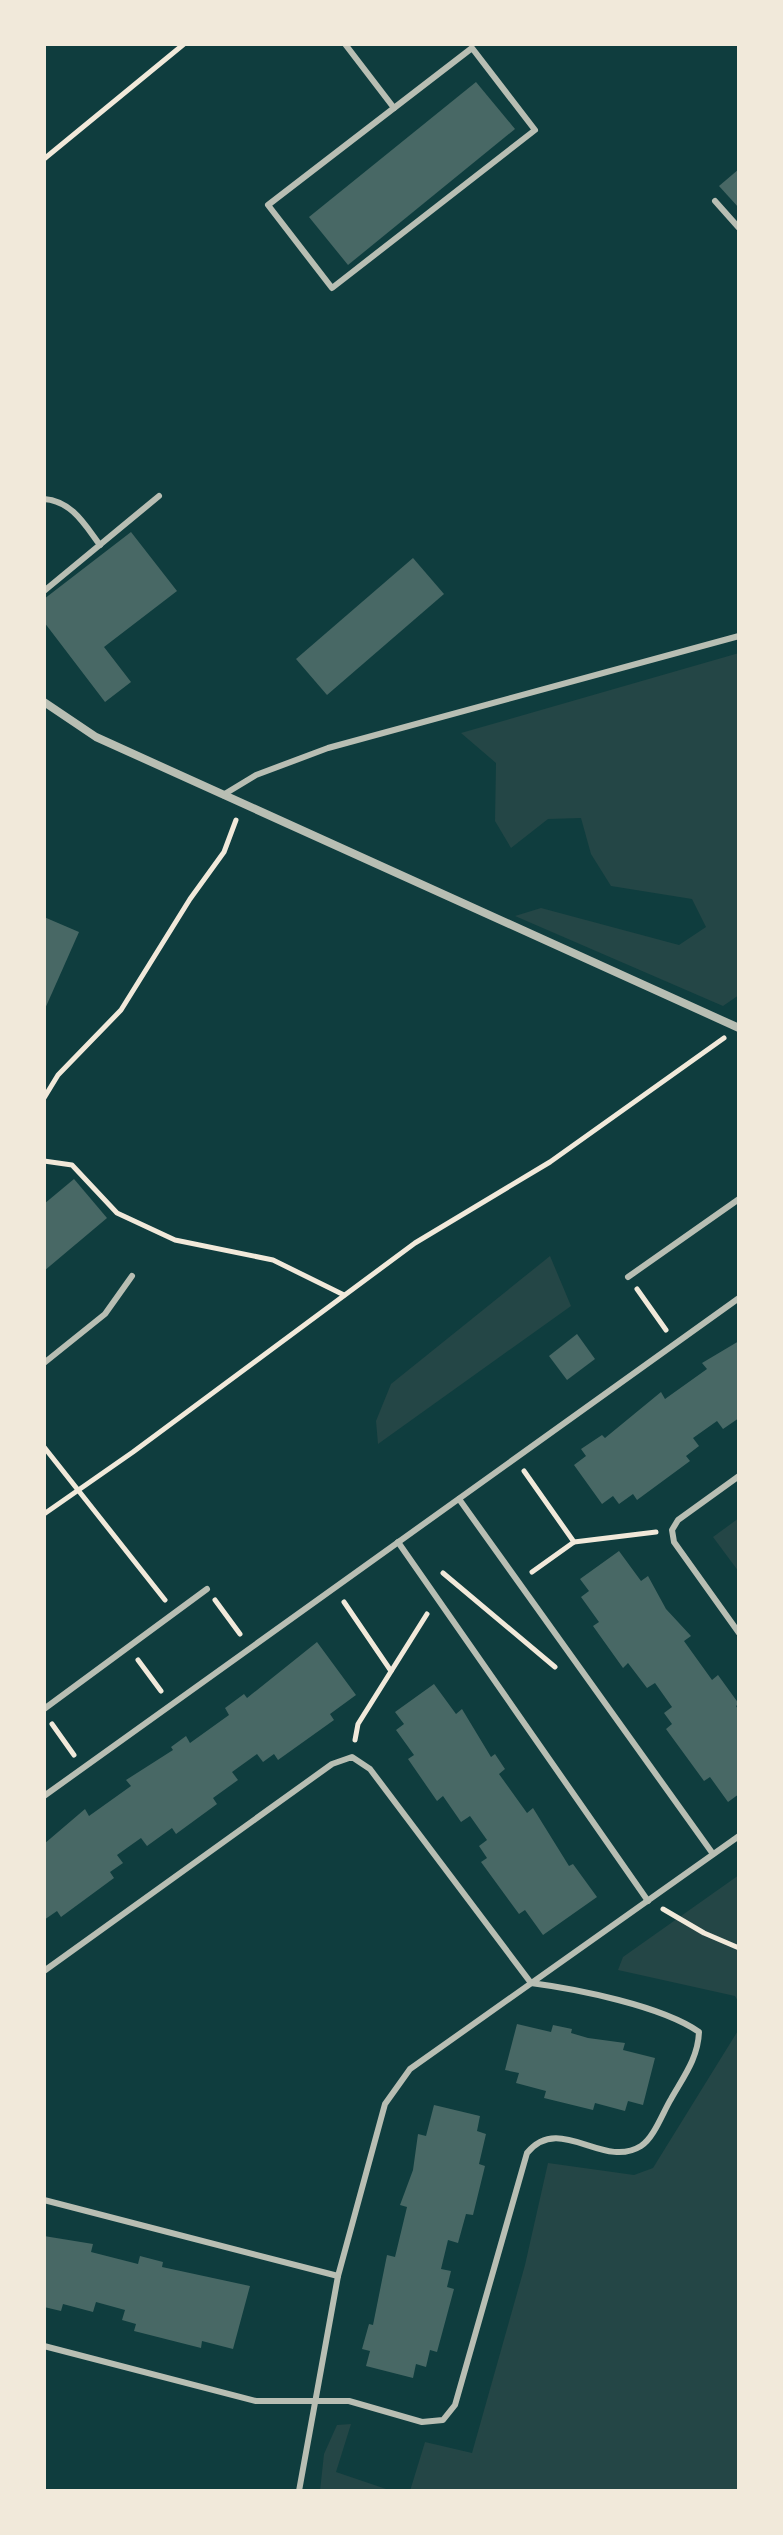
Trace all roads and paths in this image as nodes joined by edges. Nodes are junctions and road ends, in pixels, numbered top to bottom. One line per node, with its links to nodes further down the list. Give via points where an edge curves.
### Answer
1 (184, 44): 4 (path)
2 (345, 44): 3 (lane)
3 (394, 108): 3 (lane, via 472,48 535,130 332,288 268,205)
4 (44, 159)
5 (715, 201): 6 (lane)
6 (739, 228)
7 (159, 496): 9 (lane)
8 (44, 499): 9 (lane, via 72,509)
9 (100, 545): 10 (lane)
10 (44, 591)
11 (739, 636): 13 (lane, via 328,748 256,775)
12 (44, 702): 13 (street, via 96,737)
13 (223, 795): 14 (street)
14 (242, 804): 15 (street); 16 (path, via 224,852 121,1010 58,1075)
15 (737, 1027): 22 (path, via 550,1162 415,1243)
16 (44, 1098)
17 (44, 1161): 22 (path, via 72,1165 117,1213 175,1240 273,1260)
18 (736, 1201): 19 (lane); 21 (lane)
19 (739, 1211)
20 (132, 1276): 25 (lane, via 105,1314)
21 (628, 1277): 24 (path)
22 (344, 1295): 29 (path)
23 (739, 1298): 24 (lane)
24 (676, 1343): 27 (lane)
25 (44, 1363)
26 (44, 1447): 29 (path)
27 (515, 1458): 30 (lane); 34 (path)
28 (739, 1476): 32 (lane, via 678,1520)
29 (78, 1488): 31 (path); 40 (path)
30 (459, 1499): 33 (lane); 36 (lane)
31 (44, 1514)
32 (672, 1530): 34 (path); 41 (lane, via 674,1542)
33 (398, 1542): 35 (lane); 37 (lane)
34 (574, 1542): 36 (path)
35 (417, 1570): 39 (lane); 45 (path, via 440,1570 569,1679)
36 (518, 1581): 45 (lane)
37 (334, 1588): 43 (lane); 44 (path)
38 (207, 1589): 40 (lane); 43 (path)
39 (437, 1599): 44 (path); 53 (lane)
40 (175, 1613): 42 (lane)
41 (739, 1633)
42 (129, 1647): 46 (path); 47 (lane)
43 (250, 1648): 46 (lane)
44 (391, 1671): 48 (path, via 358,1724)
45 (588, 1679): 52 (lane)
46 (171, 1705): 49 (lane)
47 (44, 1711): 49 (path)
48 (352, 1757): 55 (lane, via 332,1764); 56 (lane, via 370,1769)
49 (83, 1768): 50 (lane)
50 (44, 1796)
51 (739, 1836): 52 (lane)
52 (713, 1854): 53 (lane)
53 (648, 1901): 54 (path); 56 (lane)
54 (739, 1948)
55 (44, 1971)
56 (531, 1983): 58 (lane, via 410,2069 385,2104); 60 (lane, via 566,1987 682,2020 699,2032 698,2052 644,2145 622,2153 552,2137 537,2140 527,2153 455,2405 443,2420 422,2422 349,2401)
57 (44, 2200): 58 (lane)
58 (338, 2276): 60 (lane)
59 (44, 2346): 60 (lane, via 256,2401)
60 (314, 2401): 61 (lane)
61 (299, 2491)

